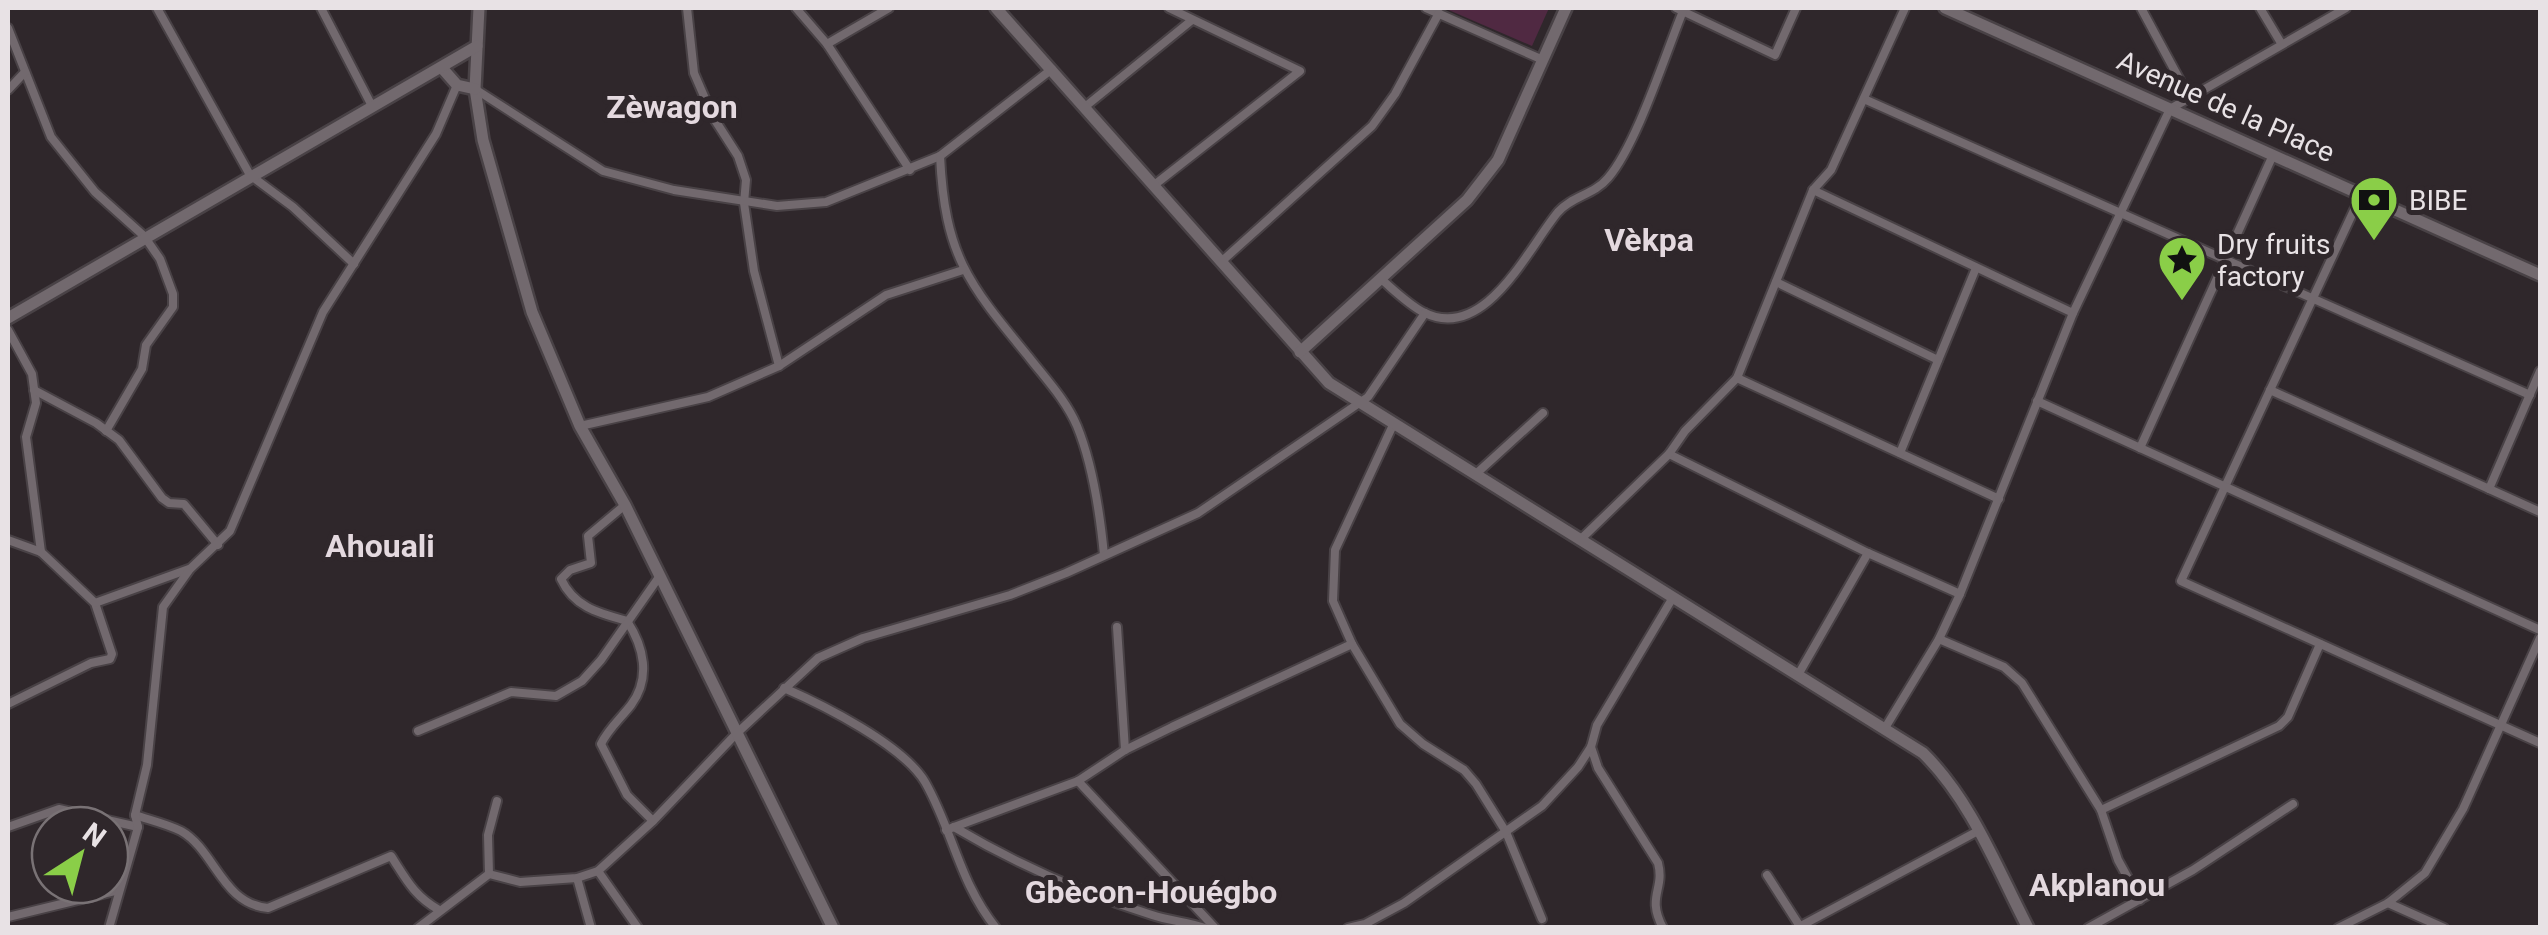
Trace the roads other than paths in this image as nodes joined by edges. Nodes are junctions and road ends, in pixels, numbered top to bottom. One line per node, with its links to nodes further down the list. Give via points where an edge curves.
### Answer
1 (158, 8): 39 (street)
2 (321, 8): 33 (street)
3 (478, 8): 23 (street)
4 (687, 8): 43 (street, via 694,74 738,156)
5 (796, 8): 21 (street)
6 (889, 8): 21 (street)
7 (996, 8): 26 (street)
8 (1169, 8): 19 (street)
9 (1426, 8): 18 (street)
10 (1566, 8): 24 (street)
11 (1796, 8): 17 (street, via 1775,55)
12 (1906, 8): 32 (street)
13 (1945, 8): 35 (street, Avenue de la Place)
14 (2141, 8): 31 (street)
15 (2260, 8): 22 (street)
16 (2346, 8): 22 (street)
17 (1679, 9): 55 (street, via 1630,140 1609,177 1561,208 1491,301 1464,316)
18 (1440, 14): 24 (street); 47 (street, via 1372,126)
19 (1192, 20): 34 (street); 40 (street, via 1300,70)
20 (8, 28): 27 (street)
21 (827, 44): 38 (street)
22 (2280, 44): 31 (street)
23 (477, 46): 25 (street); 29 (street)
24 (1544, 60): 52 (street, via 1488,177)
25 (442, 68): 28 (street); 33 (street)
26 (1052, 68): 34 (street); 37 (street)
27 (24, 72): 30 (street); 45 (street, via 52,137 95,192)
28 (457, 85): 29 (street); 48 (street, via 436,134)
29 (475, 89): 43 (street, via 603,171); 71 (street, via 513,254)
30 (8, 90)
31 (2189, 97): 35 (street)
32 (1864, 99): 41 (street, via 1830,170); 44 (street)
33 (372, 106): 39 (street)
34 (1086, 106): 40 (street)
35 (2170, 109): 36 (street, Avenue de la Place); 44 (street)
36 (2273, 155): 42 (street, Avenue de la Place); 46 (street)
37 (940, 156): 38 (street); 50 (street, via 943,207)
38 (910, 170): 43 (street, via 826,202)
39 (250, 175): 45 (street); 48 (street)
40 (1153, 186): 47 (street)
41 (1813, 190): 49 (street); 53 (street)
42 (2362, 193): 51 (street, Avenue de la Place); 54 (street)
43 (744, 204): 61 (street)
44 (2121, 213): 46 (street); 56 (street)
45 (144, 236): 57 (street); 72 (street, via 169,280 173,308 146,346 142,368)
46 (2226, 260): 54 (street); 73 (street)
47 (1221, 262): 59 (street)
48 (354, 264): 84 (street, via 323,312 230,530)
49 (1976, 268): 56 (street); 60 (street)
50 (963, 270): 61 (street, via 886,295); 87 (street, via 1076,426)
51 (2540, 275)
52 (1381, 280): 55 (street); 59 (street)
53 (1776, 282): 60 (street); 63 (street)
54 (2314, 298): 65 (street); 66 (street)
55 (1424, 313): 68 (street, via 1371,394)
56 (2074, 314): 67 (street)
57 (8, 318)
58 (8, 330): 64 (street)
59 (1300, 352): 68 (street)
60 (1938, 360): 74 (street)
61 (779, 366): 71 (street, via 708,397)
62 (2540, 371): 66 (street)
63 (1737, 378): 74 (street); 75 (street)
64 (34, 390): 72 (street); 85 (street, via 26,437)
65 (2270, 390): 77 (street); 78 (street)
66 (2530, 396): 78 (street)
67 (2036, 401): 73 (street); 79 (street)
68 (1356, 403): 70 (street); 87 (street, via 1198,512)
69 (1542, 412): 76 (street)
70 (1393, 425): 76 (street); 98 (street, via 1332,561 1333,601)
71 (580, 426): 80 (street)
72 (106, 430): 84 (street, via 162,498 184,504)
73 (2140, 448): 77 (street)
74 (1900, 453): 79 (street)
75 (1669, 454): 83 (street); 86 (street)
76 (1477, 473): 83 (street)
77 (2226, 486): 95 (street); 99 (street, via 2181,581)
78 (2489, 489): 81 (street)
79 (1999, 500): 90 (street)
80 (625, 505): 89 (street); 93 (street, via 588,536 591,563 560,579 569,597)
81 (2540, 512)
82 (8, 540): 85 (street)
83 (1580, 540): 91 (street)
84 (218, 544): 88 (street)
85 (42, 552): 92 (street)
86 (1868, 552): 90 (street); 100 (street)
87 (1104, 555): 101 (street, via 1010,595 863,638 818,658)
88 (190, 569): 92 (street); 114 (street, via 163,607 148,766)
89 (659, 577): 93 (street); 106 (street)
90 (1960, 594): 97 (street)
91 (1672, 599): 100 (street); 108 (street, via 1597,725)
92 (95, 603): 102 (street, via 110,659)
93 (627, 621): 105 (street, via 601,660 556,696 511,692); 115 (street, via 640,640 644,672 635,700 601,744 626,795)
94 (1116, 627): 109 (street)
95 (2540, 630)
96 (2540, 638): 103 (street)
97 (1940, 639): 104 (street); 113 (street, via 2015,674)
98 (1352, 644): 109 (street); 120 (street, via 1400,724 1464,770)
99 (2320, 644): 103 (street); 113 (street, via 2279,726)
100 (1798, 675): 104 (street)
101 (784, 688): 106 (street); 118 (street, via 841,714 912,766)
102 (8, 704)
103 (2501, 724): 107 (street); 127 (street, via 2434,860)
104 (1886, 728): 119 (street, via 1943,772)
105 (418, 731)
106 (736, 734): 115 (street); 137 (street)
107 (2540, 743)
108 (1591, 747): 120 (street, via 1555,794); 142 (street, via 1658,864 1654,904)
109 (1125, 750): 110 (street)
110 (1078, 781): 118 (street); 140 (street)
111 (497, 801): 123 (street, via 488,834)
112 (2293, 804): 126 (street)
113 (2101, 810): 126 (street)
114 (135, 815): 117 (street); 129 (street, via 182,832 214,872 256,907 268,908 390,856 421,900)
115 (654, 821): 122 (street)
116 (8, 826): 117 (street, via 59,809)
117 (138, 827): 121 (street)
118 (950, 828): 138 (street, via 970,892); 139 (street, via 1117,903)
119 (1978, 831): 133 (street); 143 (street)
120 (1506, 832): 131 (street); 132 (street)
121 (130, 854)
122 (598, 870): 125 (street); 136 (street)
123 (489, 874): 125 (street, via 520,882); 129 (street)
124 (1767, 875): 133 (street)
125 (577, 878): 135 (street)
126 (2140, 900): 144 (street)
127 (2388, 903): 145 (street); 146 (street)
128 (57, 905): 130 (street)
129 (439, 910): 134 (street)
130 (8, 917)
131 (1542, 919)
132 (1371, 924): 141 (street)
133 (1799, 927)
134 (418, 928)
135 (592, 928)
136 (638, 928)
137 (833, 928)
138 (996, 928)
139 (1205, 928)
140 (1215, 928)
141 (1348, 928)
142 (1664, 928)
143 (2028, 928)
144 (2088, 928)
145 (2338, 928)
146 (2444, 928)

